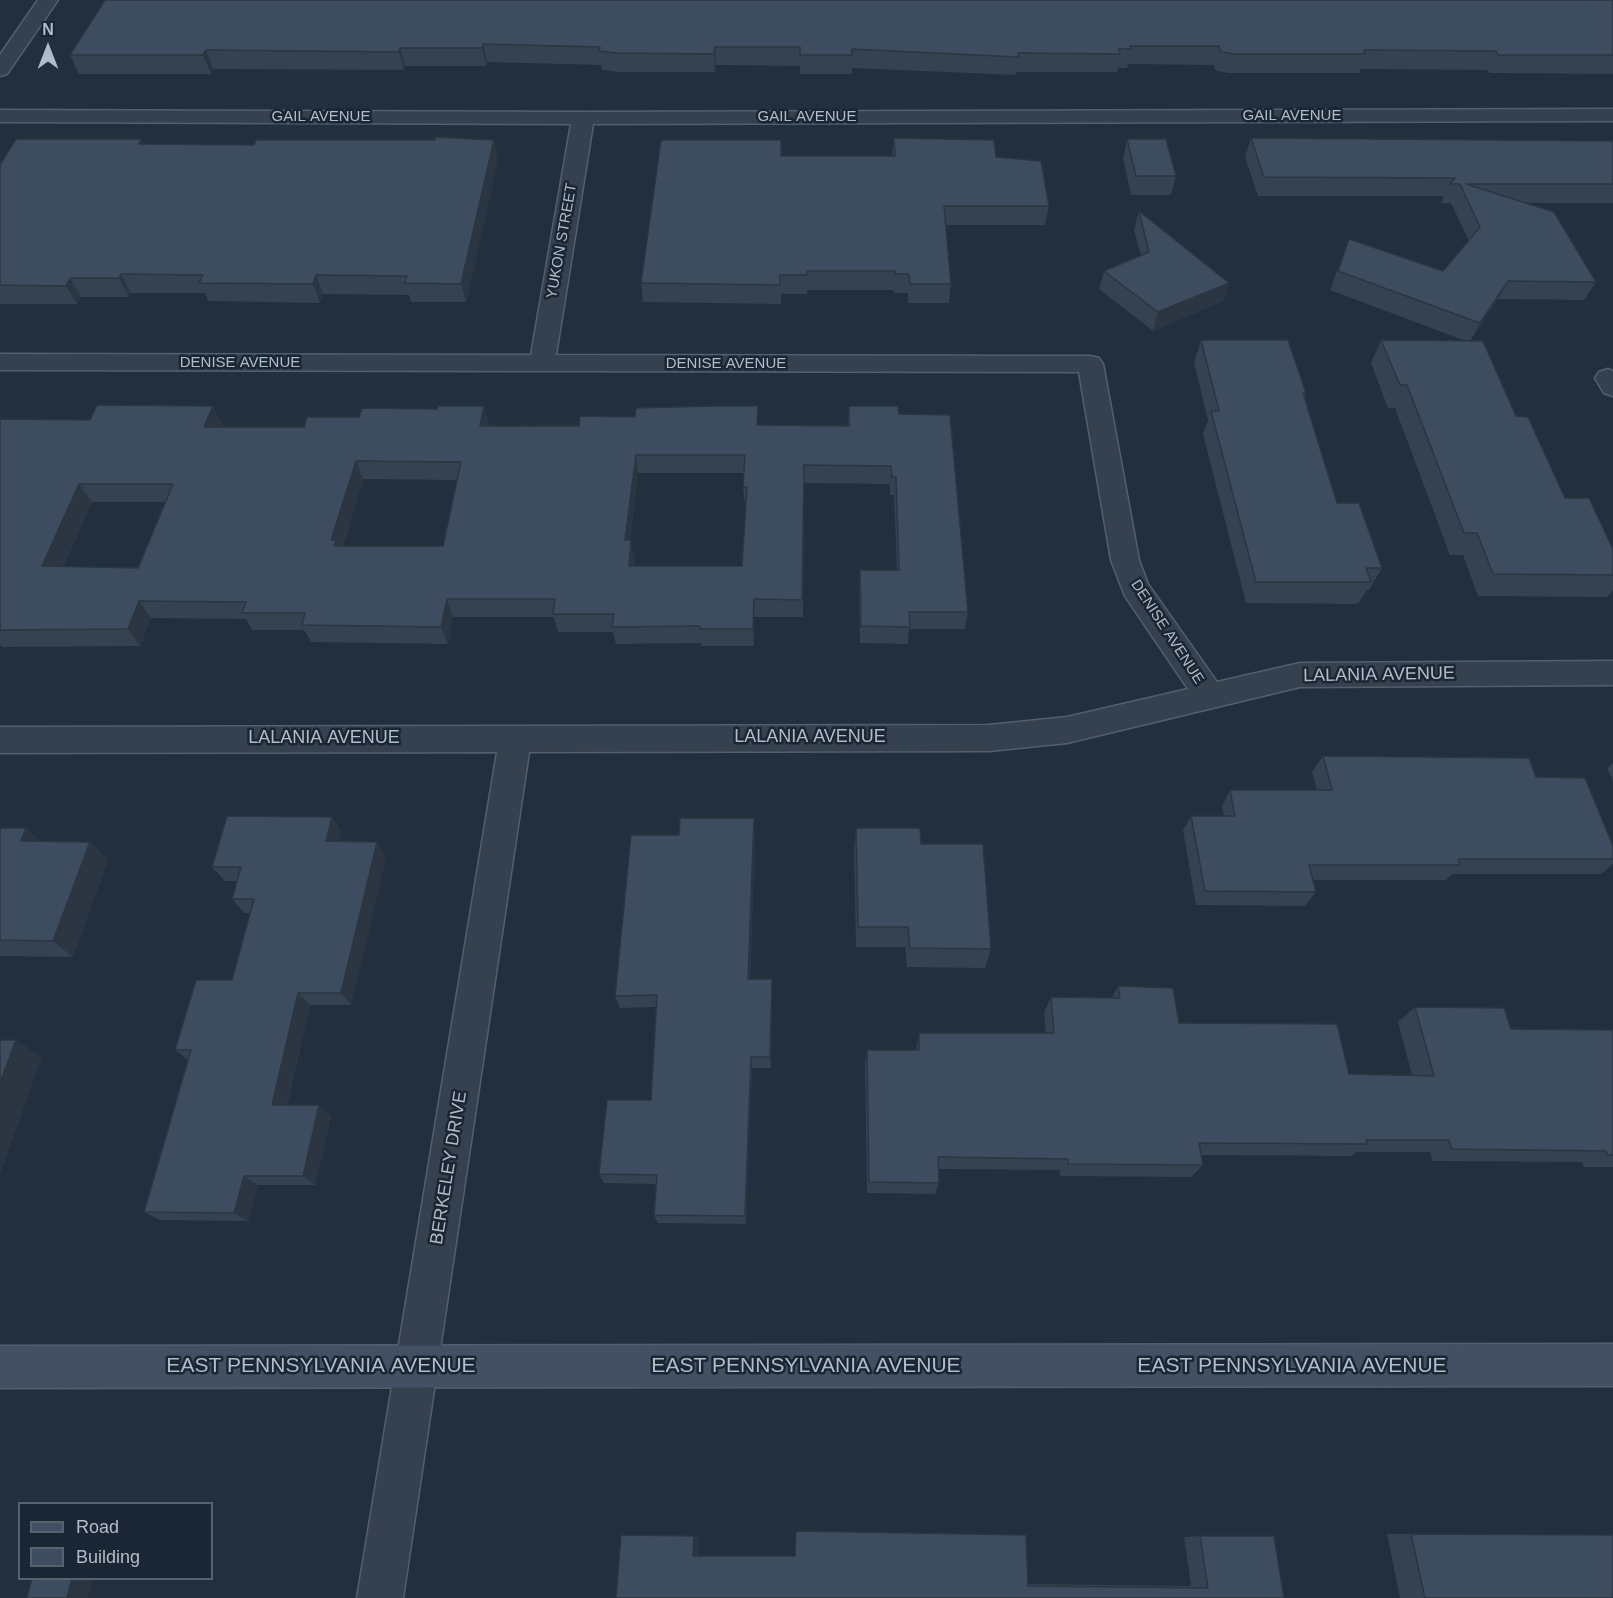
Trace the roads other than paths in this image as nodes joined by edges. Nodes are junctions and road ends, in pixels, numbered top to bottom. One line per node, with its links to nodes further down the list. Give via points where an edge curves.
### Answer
1 (48, 0): 2 (street)
2 (0, 70)
3 (1613, 114): 5 (street, GAIL AVENUE)
4 (0, 116): 5 (street, GAIL AVENUE)
5 (583, 118): 7 (street, YUKON STREET)
6 (0, 362): 7 (street, DENISE AVENUE)
7 (542, 364): 9 (street, DENISE AVENUE, via 1090,364 1125,560 1135,588)
8 (1613, 673): 9 (street, LALANIA AVENUE, via 1300,675)
9 (1210, 697): 10 (street, LALANIA AVENUE, via 1067,730 989,738)
10 (515, 737): 11 (street, LALANIA AVENUE); 13 (street, BERKELEY DRIVE)
11 (0, 740)
12 (1613, 1365): 13 (street, EAST PENNSYLVANIA AVENUE)
13 (419, 1366): 14 (street, EAST PENNSYLVANIA AVENUE); 15 (street, BERKELEY DRIVE)
14 (0, 1367)
15 (381, 1598)

